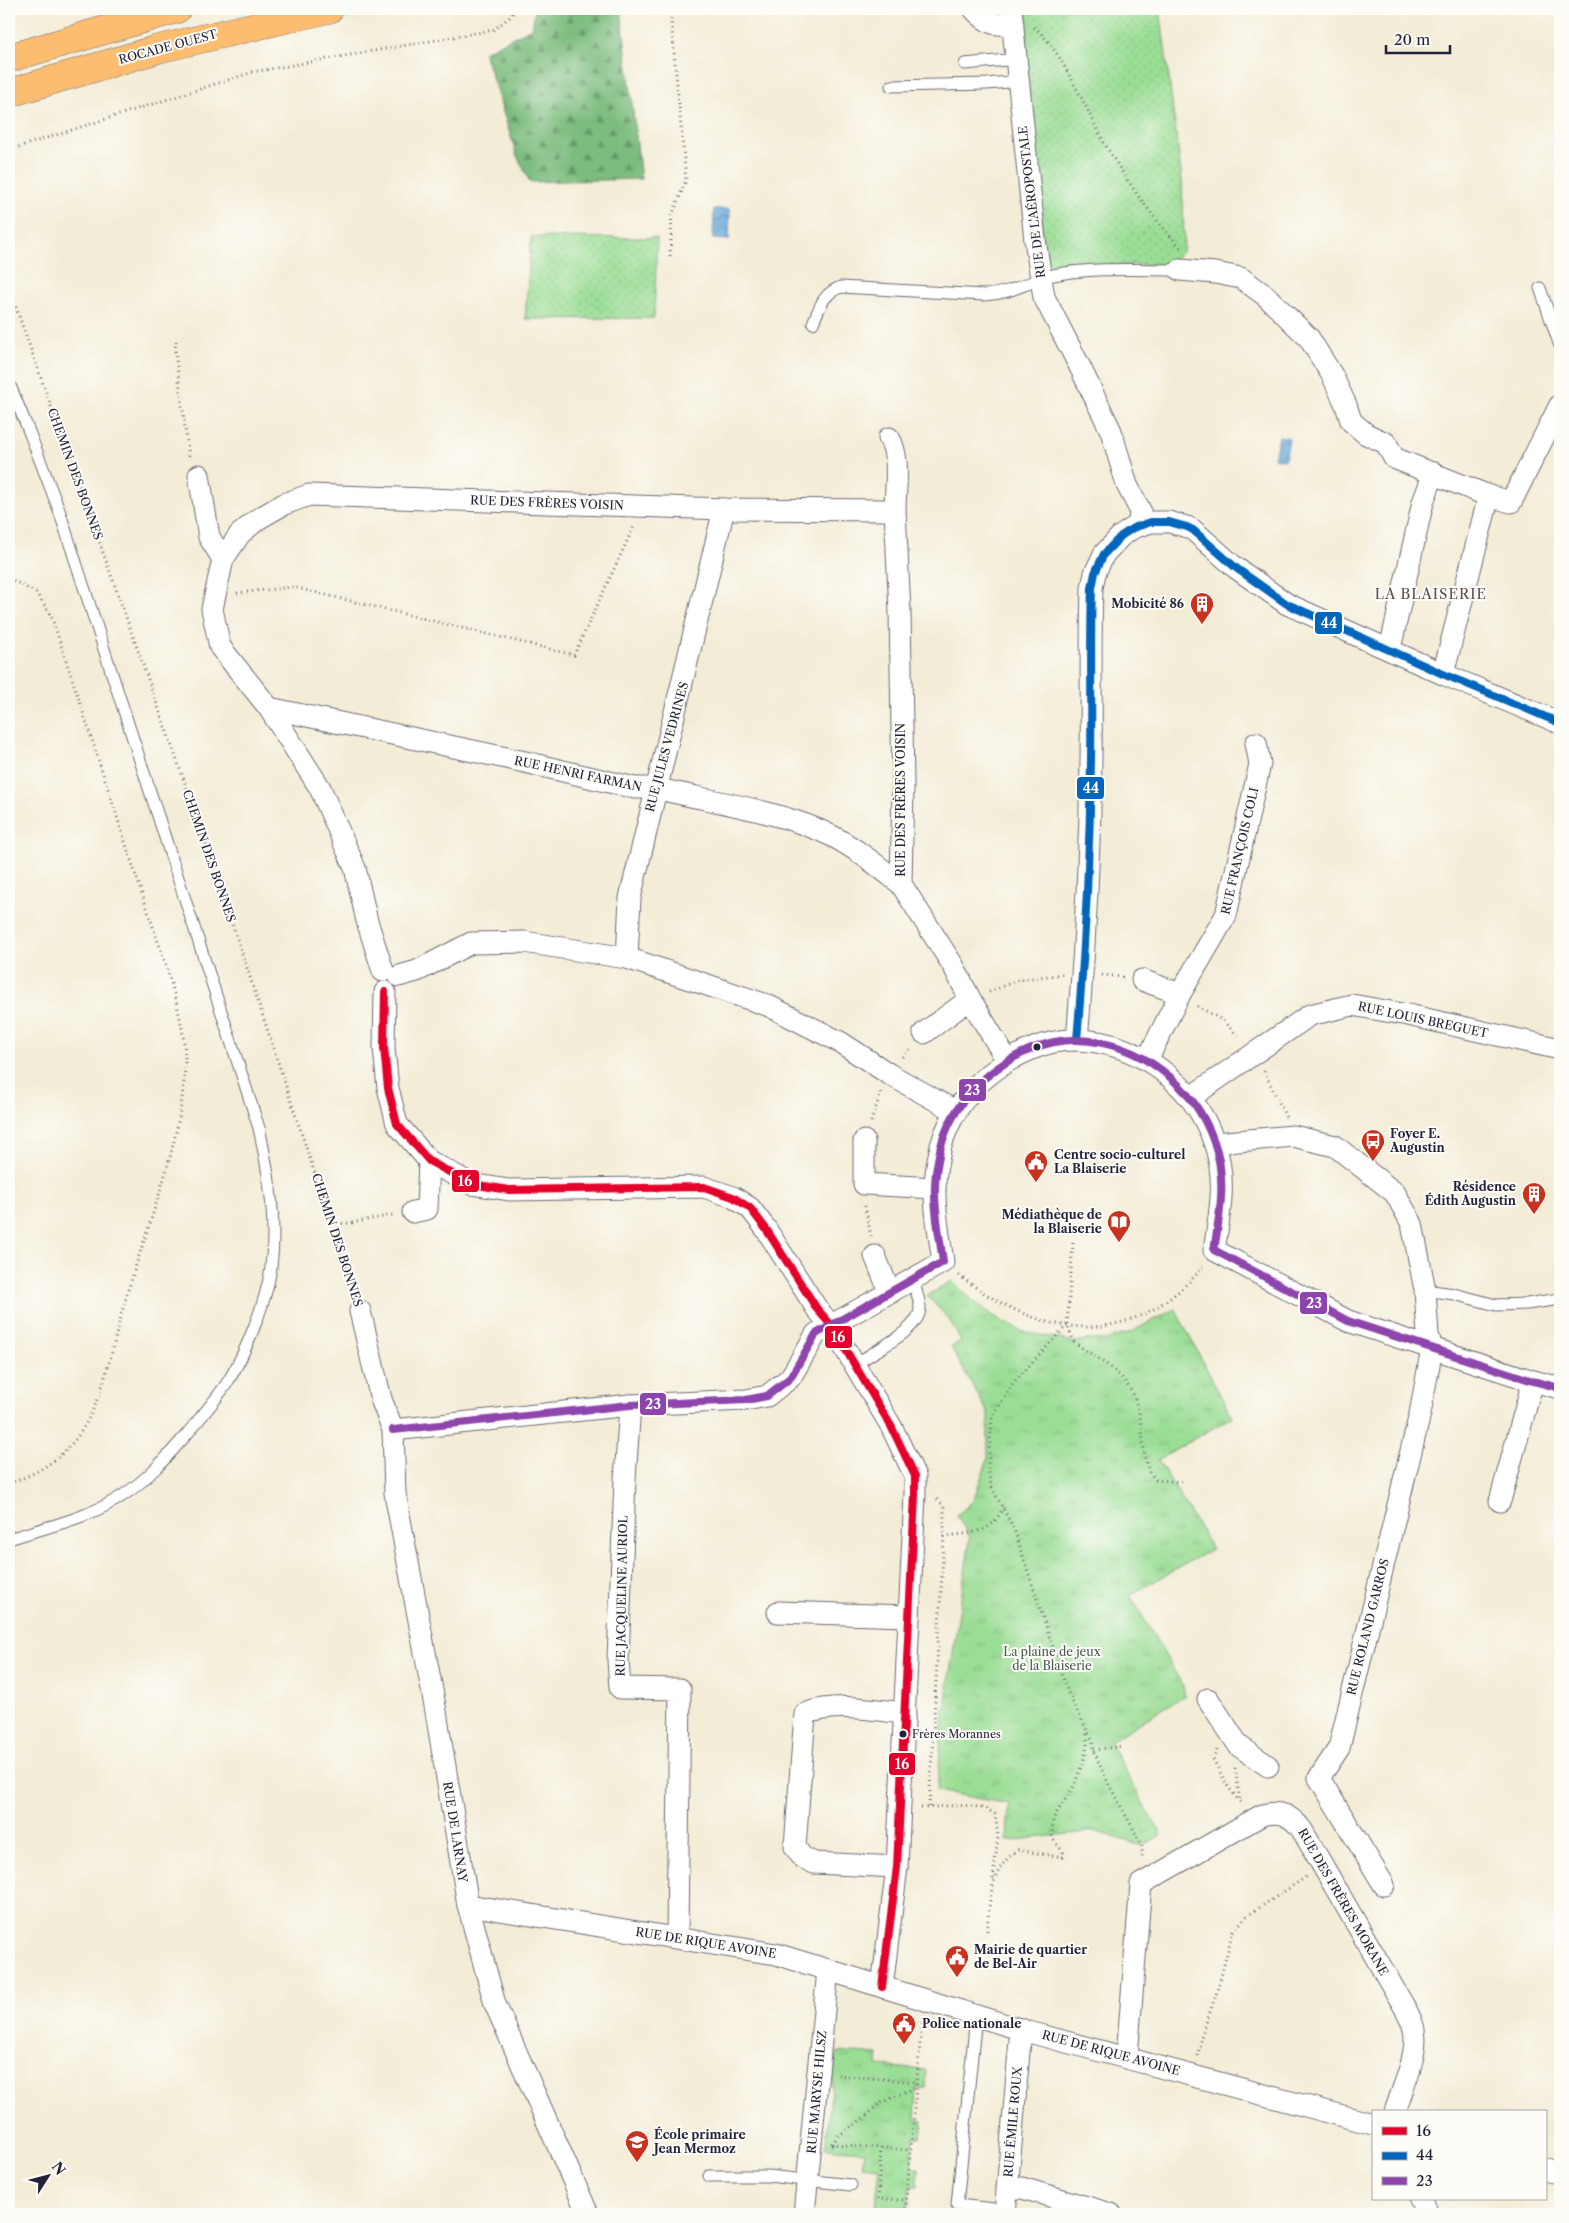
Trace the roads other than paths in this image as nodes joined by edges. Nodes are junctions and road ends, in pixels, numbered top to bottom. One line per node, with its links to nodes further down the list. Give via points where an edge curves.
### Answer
1 (177, 9): 5 (main road)
2 (329, 9): 10 (main road, ROCADE OUEST, via 158,49)
3 (974, 9): 4 (street, via 999,26)
4 (1012, 16): 6 (street, RUE DE L'AÉROPOSTALE)
5 (9, 58)
6 (1017, 59): 7 (lane); 8 (street, RUE DE L'AÉROPOSTALE)
7 (965, 64)
8 (1019, 81): 9 (lane); 12 (street, RUE DE L'AÉROPOSTALE, via 1034,240)
9 (891, 86)
10 (9, 93)
11 (1181, 260): 12 (lane, via 1086,270); 19 (street, via 1214,273 1241,278 1266,296 1309,338 1332,375 1351,420 1366,434 1386,443 1394,458)
12 (1041, 280): 14 (lane, via 1001,294 984,295 841,287 830,291 822,300); 24 (street, RUE DE L'AÉROPOSTALE, via 1044,297 1110,432 1127,485 1140,510)
13 (1540, 288): 15 (lane)
14 (813, 323)
15 (1560, 346)
16 (9, 383): 64 (lane, via 59,510 256,1119 268,1170 273,1233 271,1268 261,1308 246,1344 228,1382 182,1440 152,1472 123,1496 98,1510)
17 (1560, 406): 21 (street, via 1511,502)
18 (889, 438): 23 (street, RUE DES FRÈRES VOISIN, via 896,460)
19 (1434, 473): 21 (street); 26 (street, via 1424,502)
20 (199, 475): 25 (street, via 209,537)
21 (1489, 496): 27 (street)
22 (724, 509): 23 (street, RUE DES FRÈRES VOISIN); 25 (street, RUE DES FRÈRES VOISIN, via 309,495 284,504 258,519 240,534); 31 (street, RUE JULES VEDRINES)
23 (895, 510): 32 (street, RUE DES FRÈRES VOISIN, via 900,612)
24 (1139, 525): 26 (street, via 1169,522 1193,530 1236,568 1287,604); 39 (street, via 1121,536 1104,554 1092,588 1091,759 1083,974)
25 (223, 558): 28 (street, RUE DES FRÈRES VOISIN, via 212,609 220,647)
26 (1390, 649): 27 (street)
27 (1443, 674): 29 (street)
28 (269, 708): 31 (street, RUE HENRI FARMAN, via 635,788); 34 (street, RUE DES FRÈRES VOISIN, via 320,788 340,832 355,868 367,921)
29 (1560, 723)
30 (1256, 743): 36 (street, RUE FRANÇOIS COLI, via 1260,764 1226,915)
31 (655, 788): 32 (street, RUE HENRI FARMAN, via 782,817 831,835); 33 (street, RUE JULES VEDRINES, via 630,898)
32 (901, 884): 37 (street, RUE DES FRÈRES VOISIN, via 954,967)
33 (627, 958): 34 (street, via 524,942 471,943 417,971); 44 (street, via 767,1005 840,1042)
34 (389, 980): 47 (street, RUE DES FRÈRES VOISIN, via 384,1048 388,1088 397,1124)
35 (1142, 980): 36 (street)
36 (1180, 994): 42 (street, RUE FRANÇOIS COLI)
37 (970, 999): 38 (street); 41 (street, RUE DES FRÈRES VOISIN)
38 (924, 1033)
39 (1077, 1040): 41 (street, via 1039,1046); 42 (street, via 1118,1048)
40 (1560, 1049): 43 (street, RUE LOUIS BREGUET, via 1352,1005 1310,1015)
41 (1007, 1060): 44 (street, via 977,1083)
42 (1147, 1060): 43 (street, via 1165,1071)
43 (1191, 1097): 46 (street, via 1206,1120)
44 (955, 1111): 48 (street, via 942,1145)
45 (864, 1141): 48 (street, via 864,1184)
46 (1215, 1143): 52 (street, via 1293,1136 1335,1146 1395,1193 1412,1224); 57 (street, via 1221,1174 1221,1204 1214,1250 1348,1321)
47 (429, 1161): 49 (street, via 427,1209); 56 (street, RUE DES FRÈRES VOISIN, via 471,1184 508,1190 704,1187 733,1197 750,1208 761,1222)
48 (934, 1188): 51 (street, via 943,1262)
49 (413, 1212)
50 (875, 1256): 53 (street)
51 (913, 1280): 53 (street); 58 (lane, via 920,1308 914,1325)
52 (1425, 1290): 54 (lane, via 1496,1305); 57 (street)
53 (890, 1293): 56 (street)
54 (1560, 1299)
55 (360, 1311): 62 (street, CHEMIN DES BONNES, via 381,1399)
56 (831, 1325): 58 (street); 61 (street, via 816,1334 790,1378 768,1396)
57 (1432, 1348): 59 (street); 71 (street, RUE ROLAND GARROS, via 1420,1414 1339,1748 1319,1778)
58 (855, 1365): 66 (street, via 891,1426 915,1486)
59 (1533, 1381): 60 (street); 63 (street)
60 (1560, 1388)
61 (630, 1406): 62 (street); 73 (street, RUE JACQUELINE AURIOL, via 624,1488 618,1660 620,1688 680,1690)
62 (393, 1430): 72 (street, RUE DE LARNAY, via 395,1493)
63 (1500, 1501)
64 (9, 1539)
65 (778, 1612): 66 (street)
66 (908, 1616): 68 (street)
67 (1208, 1699): 69 (street, via 1239,1746)
68 (905, 1713): 70 (street); 70 (street, via 831,1708 805,1714 794,1847 802,1857 814,1863)
69 (1268, 1766)
70 (897, 1867): 75 (street)
71 (1384, 1885)
72 (468, 1905): 73 (street, RUE DE RIQUE AVOINE); 90 (street, RUE DE LARNAY, via 495,2004)
73 (676, 1938): 74 (street, RUE DE RIQUE AVOINE, via 776,1954)
74 (828, 1970): 75 (street, RUE DE RIQUE AVOINE); 84 (street, RUE MARYSE HILSZ)
75 (882, 1987): 76 (street, RUE DE RIQUE AVOINE)
76 (976, 2016): 77 (street, RUE DE RIQUE AVOINE); 88 (lane)
77 (1021, 2029): 78 (street, RUE DE RIQUE AVOINE); 86 (street, RUE ÉMILE ROUX)
78 (1126, 2056): 79 (street, RUE DES FRÈRES MORANE, via 1141,1884 1262,1815 1272,1812 1285,1814 1294,1820 1323,1866 1414,2029 1414,2048); 80 (street, RUE DE RIQUE AVOINE)
79 (1396, 2110)
80 (1372, 2124)
81 (1546, 2169): 82 (street)
82 (1560, 2173)
83 (709, 2176): 84 (lane)
84 (808, 2180): 85 (lane); 91 (street, RUE MARYSE HILSZ)
85 (851, 2185)
86 (1007, 2188): 89 (street, RUE ÉMILE ROUX); 92 (street, via 1022,2188)
87 (1420, 2200): 93 (street)
88 (957, 2210): 89 (lane)
89 (1005, 2212)
90 (588, 2214)
91 (804, 2214)
92 (1111, 2214)
93 (1427, 2214)

